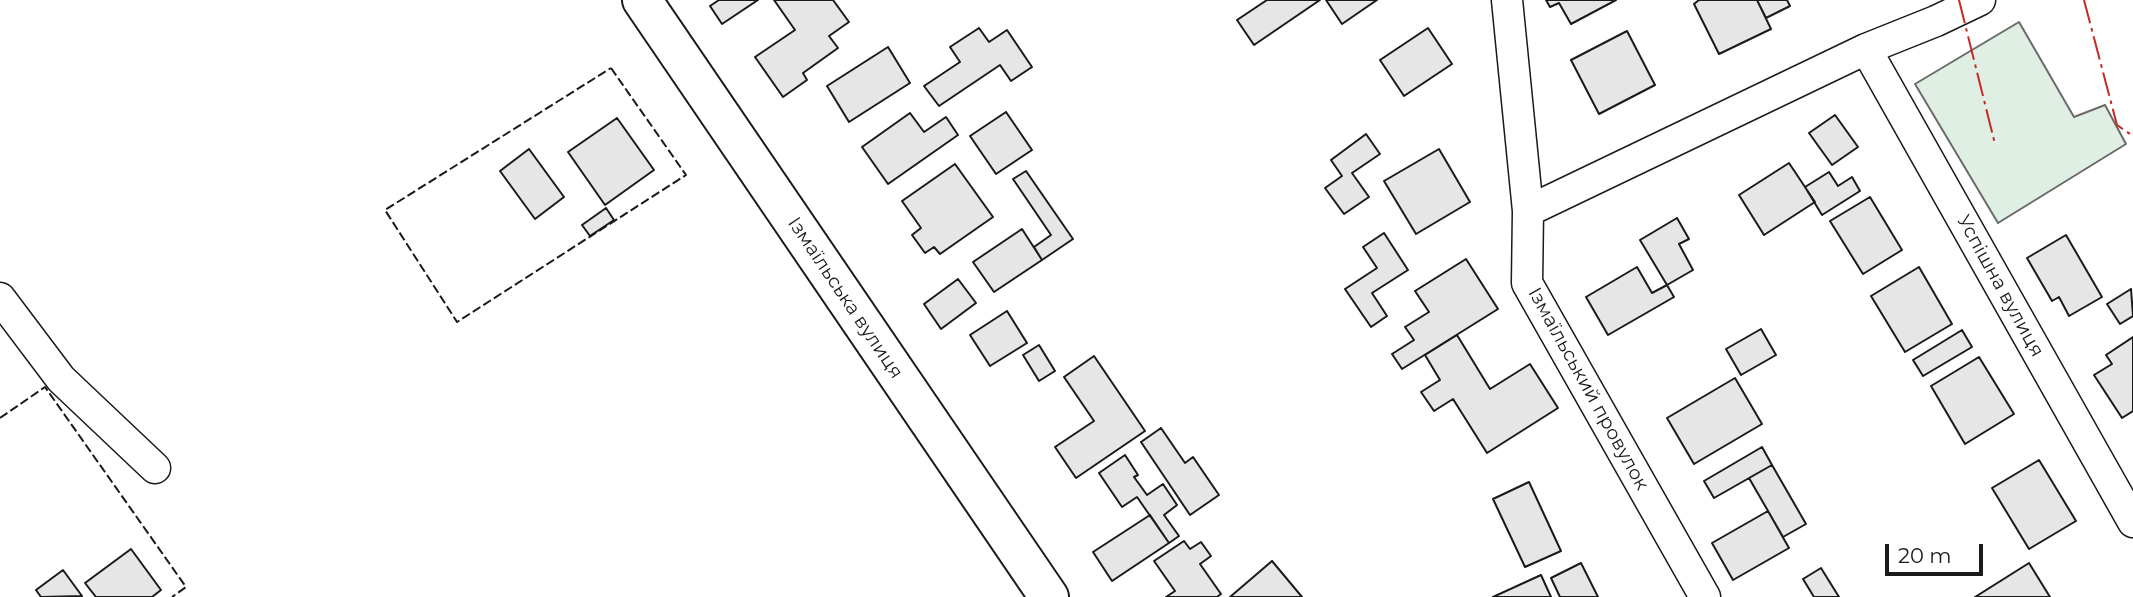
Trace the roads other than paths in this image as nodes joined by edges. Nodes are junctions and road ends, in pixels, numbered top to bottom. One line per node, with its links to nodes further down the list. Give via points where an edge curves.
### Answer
1 (642, 0): 10 (main road, Ізмаїльська вулиця)
2 (1507, 0): 6 (street, Ізмаїльський провулок)
3 (1980, 0): 4 (street)
4 (1933, 11): 5 (street)
5 (1866, 49): 6 (street); 9 (street, Успішна вулиця)
6 (1528, 211): 11 (street, Ізмаїльський провулок, via 1527,283)
7 (0, 298): 8 (street, via 61,379)
8 (155, 468)
9 (2133, 522)
10 (1049, 597)
11 (1705, 597)

